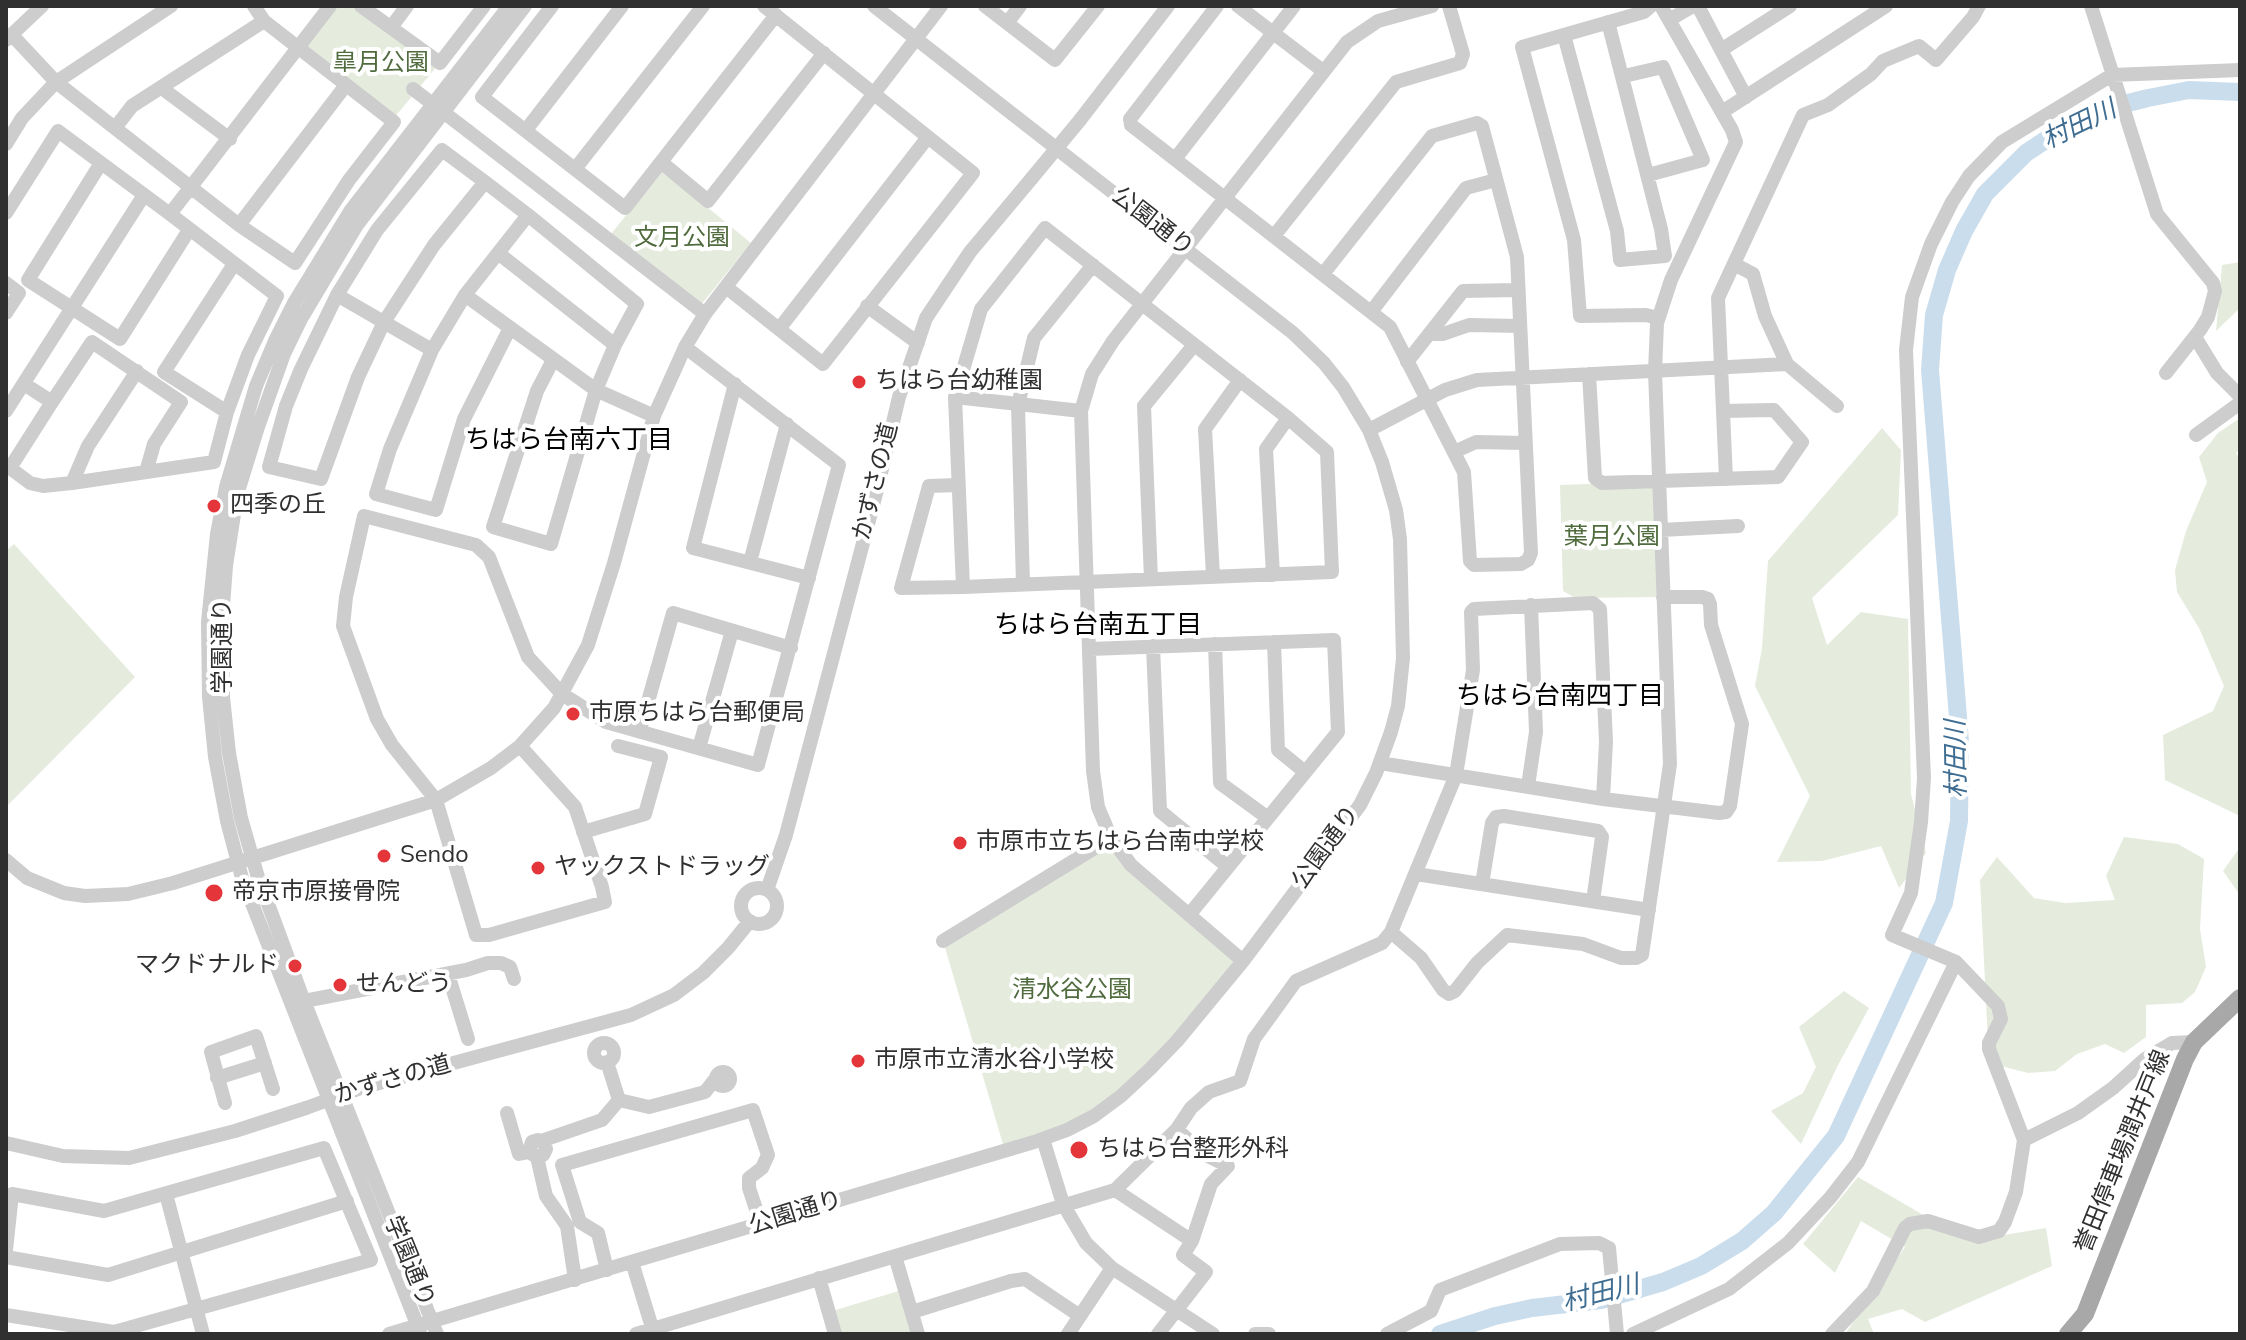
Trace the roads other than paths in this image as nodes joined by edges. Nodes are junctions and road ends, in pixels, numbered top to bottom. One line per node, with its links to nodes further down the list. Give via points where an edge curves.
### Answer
1 (42, 6): 39 (street)
2 (171, 6): 48 (street)
3 (254, 6): 33 (street)
4 (330, 6): 41 (street)
5 (361, 6): 36 (street)
6 (407, 6): 36 (street)
7 (484, 6): 36 (street, via 440,63)
8 (509, 6): 175 (street, 学園通り, via 351,210 294,303 256,386 226,487 208,622 215,757 227,821)
9 (525, 6): 175 (street, 学園通り, via 336,257 290,342 258,427 235,506 222,634 223,697)
10 (552, 6): 56 (street, via 482,97)
11 (622, 6): 56 (street)
12 (703, 6): 63 (street)
13 (874, 6): 40 (street, 公園通り)
14 (941, 6): 40 (street)
15 (985, 6): 35 (street)
16 (1020, 6): 35 (street)
17 (1098, 6): 35 (street, via 1055,60)
18 (1168, 6): 100 (street, かずさの道, bridge, via 970,252 926,318)
19 (1217, 6): 60 (street, via 1130,119)
20 (1238, 6): 37 (street)
21 (1294, 6): 37 (street)
22 (1432, 6): 45 (street, via 1378,21 1347,42)
23 (1449, 6): 75 (street, via 1463,54 1460,63 1396,82)
24 (1651, 6): 34 (street)
25 (1661, 6): 32 (street)
26 (1695, 6): 32 (street); 42 (street)
27 (1790, 6): 42 (street)
28 (1886, 6): 53 (street)
29 (2091, 6): 47 (street)
30 (1971, 10): 79 (street, via 1936,60 1919,46 1883,61 1828,105 1803,115)
31 (770, 11): 43 (street); 61 (street)
32 (1669, 20): 54 (street)
33 (264, 21): 41 (street); 50 (street)
34 (1608, 22): 38 (street); 46 (street)
35 (1007, 23)
36 (392, 26)
37 (1273, 33): 45 (street); 60 (street)
38 (1564, 35): 64 (street, via 1617,231 1620,260 1665,256); 93 (street, via 1522,47 1574,240 1580,316)
39 (9, 38): 48 (street)
40 (916, 38): 52 (street); 76 (street, 公園通り)
41 (298, 48): 49 (street); 58 (street)
42 (1721, 50): 53 (street)
43 (824, 53): 52 (street); 61 (street, via 708,201)
44 (2240, 70): 47 (street)
45 (1323, 71): 69 (street)
46 (1624, 76): 64 (street); 64 (street, via 1663,67 1703,160)
47 (2112, 77): 99 (street, via 2157,214 2213,283 2213,303); 187 (street, via 2002,142 1969,176 1931,244 1912,297 1906,350 1924,778 1911,893 1892,935)
48 (56, 82): 55 (street); 59 (street)
49 (346, 85): 73 (street); 73 (street, via 394,122 295,263)
50 (163, 89): 55 (street, via 132,106); 58 (street)
51 (413, 89): 92 (street, bridge)
52 (874, 92): 57 (street); 83 (street)
53 (1746, 97): 54 (street)
54 (1722, 112): 93 (street, via 1736,142)
55 (115, 128): 67 (street)
56 (526, 130): 63 (street)
57 (928, 137): 88 (street, via 973,173); 97 (street)
58 (230, 139): 67 (street)
59 (6, 144)
60 (1175, 159): 69 (street)
61 (661, 162): 63 (street, via 625,208)
62 (101, 163): 68 (street); 70 (street, via 58,131); 89 (street, via 28,280)
63 (575, 169)
64 (1648, 175)
65 (1496, 180): 81 (street, via 1482,126 1432,136); 84 (street, via 1517,257); 90 (street, via 1466,188)
66 (485, 182): 72 (street); 85 (street, via 442,150 377,230); 94 (street, via 434,245)
67 (192, 187): 71 (street); 73 (street)
68 (144, 195): 71 (street); 89 (street)
69 (1224, 198): 75 (street); 76 (street)
70 (6, 213)
71 (170, 214): 74 (street)
72 (528, 215): 77 (street); 101 (street, via 637,304)
73 (239, 225)
74 (189, 230): 78 (street); 89 (street, via 120,339)
75 (1274, 236): 81 (street)
76 (1187, 250): 87 (street); 132 (street, 公園通り, via 1309,347 1343,387)
77 (498, 253): 86 (street); 101 (street)
78 (234, 264): 128 (street, via 277,296); 128 (street, via 164,372)
79 (1734, 264): 107 (street, via 1753,274); 108 (street, via 1718,298)
80 (1093, 265): 87 (street); 119 (street, via 1045,228 981,309); 123 (street, via 1034,338)
81 (1323, 274): 90 (street)
82 (6, 283): 91 (street, via 19,293)
83 (726, 287): 92 (street); 97 (street)
84 (1518, 290): 95 (street); 98 (street, via 1463,291)
85 (337, 295): 94 (street); 94 (street, via 286,406 269,467 321,479 343,412)
86 (465, 295): 96 (street); 104 (street)
87 (1142, 304): 102 (street); 126 (street, via 1100,360)
88 (867, 306): 97 (street, via 823,364); 100 (street)
89 (74, 308): 115 (street)
90 (1371, 312): 106 (street, via 1390,327)
91 (6, 313)
92 (705, 314): 103 (street)
93 (1658, 318): 110 (street)
94 (384, 322): 104 (street)
95 (1520, 326): 98 (street, via 1469,325); 113 (street)
96 (510, 328): 104 (street, via 464,419 436,510 376,494); 105 (street)
97 (779, 329)
98 (1431, 334): 106 (street)
99 (2195, 337): 111 (street); 118 (street, via 2217,373)
100 (918, 343): 179 (street, かずさの道, via 895,411 786,835)
101 (615, 345): 117 (street)
102 (1194, 345): 114 (street); 147 (street, via 1144,406)
103 (685, 347): 116 (street); 129 (street)
104 (432, 350)
105 (553, 360): 117 (street); 117 (street, via 537,391 493,527 551,544)
106 (1407, 362): 120 (street)
107 (1787, 364): 108 (street); 124 (street)
108 (1722, 369): 110 (street); 127 (street)
109 (137, 371): 121 (street, via 92,342); 136 (street, via 181,402 154,444); 139 (street, via 88,446)
110 (1655, 372): 112 (street); 138 (street)
111 (2166, 373)
112 (1589, 374): 113 (street); 138 (street, via 1595,478 1602,483)
113 (1522, 377): 120 (street, via 1477,380); 134 (street)
114 (1240, 380): 130 (street); 145 (street, via 1205,429)
115 (24, 384): 121 (street); 125 (street)
116 (735, 384): 131 (street); 143 (street, via 693,548)
117 (596, 390): 129 (street)
118 (2240, 396)
119 (955, 397): 123 (street); 140 (street)
120 (1427, 399): 132 (street); 135 (street)
121 (52, 402): 139 (street, via 10,468 30,483)
122 (2240, 403): 133 (street)
123 (1018, 405): 126 (street); 149 (street)
124 (1837, 406)
125 (6, 411)
126 (1081, 411): 148 (street)
127 (1723, 411): 137 (street); 137 (street, via 1774,410 1802,442 1778,477)
128 (227, 412): 136 (street, via 214,462)
129 (654, 416): 159 (street, via 588,645)
130 (1288, 418): 144 (street, via 1266,449); 144 (street, via 1327,452 1332,572)
131 (787, 424): 143 (street); 146 (street, via 839,465)
132 (1369, 430): 164 (street, 公園通り, via 1396,510 1400,539 1402,680)
133 (2196, 435)
134 (1525, 443): 135 (street, via 1476,442); 135 (street, via 1531,553 1521,564 1470,561 1464,472)
135 (1454, 452)
136 (146, 472): 139 (street)
137 (1726, 479): 138 (street)
138 (1660, 481): 142 (street)
139 (72, 483)
140 (958, 485): 150 (street); 150 (street, via 929,486 901,588)
141 (1738, 526): 142 (street)
142 (1661, 530): 151 (street)
143 (750, 562): 146 (street)
144 (1273, 575): 145 (street)
145 (1213, 576): 147 (street)
146 (809, 578): 157 (street)
147 (1151, 579): 148 (street)
148 (1088, 582): 149 (street); 158 (street)
149 (1023, 584): 150 (street)
150 (963, 587)
151 (1663, 597): 170 (street, via 1670,764); 170 (street, via 1708,599 1742,724 1726,812)
152 (1531, 605): 166 (street, via 1471,612 1473,670); 167 (street, via 1536,732); 168 (street, via 1593,603 1600,609)
153 (732, 631): 157 (street); 160 (street, via 673,613); 163 (street)
154 (1274, 642): 155 (street); 165 (street, via 1278,750); 165 (street, via 1334,640 1338,732)
155 (1215, 644): 156 (street); 171 (street, via 1220,783)
156 (1153, 646): 158 (street); 176 (street, via 1160,811)
157 (791, 648): 163 (street, via 758,765)
158 (1090, 649): 173 (street, via 1094,791)
159 (562, 694): 160 (street, via 606,722); 161 (street); 169 (street, via 528,657 489,557 476,545 364,516 343,626 377,719)
160 (640, 730): 163 (street)
161 (520, 746): 169 (street); 172 (street, via 575,807)
162 (618, 746): 172 (street, via 661,757 645,814)
163 (699, 748)
164 (1380, 763): 166 (street); 186 (street, 公園通り, via 1346,826)
165 (1305, 772): 171 (street)
166 (1456, 775): 167 (street); 177 (street)
167 (1528, 786): 168 (street)
168 (1603, 799): 170 (street)
169 (436, 800): 172 (street, via 476,935 605,902); 175 (street)
170 (1666, 807): 181 (street)
171 (1268, 818): 176 (street)
172 (583, 832)
173 (1111, 838): 182 (street, via 1131,865); 185 (street)
174 (6, 860): 175 (street, via 27,878 85,896 128,894)
175 (245, 861): 191 (street, 学園通り); 227 (street, 学園通り, via 289,1000)
176 (1228, 867): 182 (street)
177 (1416, 874): 178 (street); 184 (street)
178 (1482, 884): 180 (street); 180 (street, via 1492,823 1504,816 1598,831 1602,837)
179 (767, 890): 183 (street, via 753,889 743,899 742,913); 183 (street, via 777,900 776,914 766,923)
180 (1593, 901): 181 (street)
181 (1649, 910): 184 (street, via 1642,955 1636,958 1583,944 1507,935 1449,994 1421,958)
182 (1189, 915): 186 (street)
183 (750, 921): 205 (street, かずさの道, bridge, via 703,973 674,995 631,1015 129,1158 63,1156)
184 (1391, 932): 202 (street, via 1382,943 1296,981 1254,1039 1240,1081 1209,1092)
185 (943, 941)
186 (1243, 961): 203 (street, 公園通り, via 1177,1041 1121,1096 1094,1116)
187 (1956, 962): 204 (street, via 1998,1006 2001,1019 1989,1049); 241 (street, via 1858,1162 1830,1198 1788,1243 1729,1289)
188 (448, 974): 189 (street, via 501,963 510,967); 191 (street); 192 (street)
189 (514, 979)
190 (2240, 998): 193 (main road, 誉田停車場潤井戸線)
191 (304, 1001): 227 (street, 学園通り)
192 (468, 1039)
193 (2194, 1042): 204 (street, via 2172,1043 2078,1113); 243 (main road, 誉田停車場潤井戸線, via 2085,1314)
194 (607, 1062): 199 (street)
195 (265, 1063): 196 (street); 196 (street, via 256,1036 211,1052); 198 (street)
196 (217, 1078): 200 (street)
197 (716, 1078): 199 (street, via 705,1092 649,1107)
198 (273, 1089)
199 (619, 1100): 206 (street, via 602,1120 541,1141 543,1155)
200 (225, 1103)
201 (507, 1113): 206 (street, via 519,1154)
202 (1177, 1129): 207 (street); 212 (street, via 1200,1152 1228,1166 1211,1184)
203 (1043, 1139): 210 (street); 211 (street, 公園通り)
204 (2024, 1140): 242 (street, via 2016,1192 1999,1231 1979,1237 1928,1221 1910,1224 1873,1291)
205 (6, 1143)
206 (533, 1154): 221 (street, via 546,1196 567,1226)
207 (1115, 1190): 210 (street); 212 (street)
208 (166, 1194): 209 (street, via 324,1148); 213 (street, via 104,1211 12,1194); 214 (street)
209 (347, 1201): 214 (street); 223 (street, via 371,1260)
210 (1063, 1204): 215 (street); 218 (street, via 1086,1243)
211 (761, 1224): 217 (street, 公園通り); 219 (street, via 749,1178 768,1155 753,1110 562,1165 580,1222 598,1233)
212 (1192, 1241): 222 (street, via 1183,1255 1206,1272)
213 (6, 1250)
214 (181, 1252): 216 (street, via 108,1275); 223 (street)
215 (895, 1256): 220 (street); 224 (street)
216 (6, 1257)
217 (632, 1262): 219 (street, 公園通り); 228 (street)
218 (1112, 1268): 222 (street); 226 (street)
219 (607, 1270): 221 (street, 公園通り)
220 (819, 1278): 228 (street); 232 (street)
221 (575, 1280): 227 (street, 公園通り)
222 (1176, 1308): 235 (street); 236 (street)
223 (197, 1310): 225 (street, via 114,1332); 229 (street)
224 (912, 1312): 226 (street, via 1025,1279); 233 (street)
225 (6, 1315)
226 (1080, 1316): 234 (street)
227 (427, 1329): 230 (street, 公園通り)
228 (653, 1332): 231 (street)
229 (203, 1334)
230 (389, 1334)
231 (636, 1334)
232 (834, 1334)
233 (918, 1334)
234 (1068, 1334)
235 (1158, 1334)
236 (1213, 1334)
237 (1255, 1334): 238 (street)
238 (1269, 1334)
239 (1387, 1334): 240 (street, via 1431,1311 1440,1290 1560,1244 1599,1243 1609,1248)
240 (1617, 1334)
241 (1633, 1334)
242 (1832, 1334)
243 (2068, 1334)

